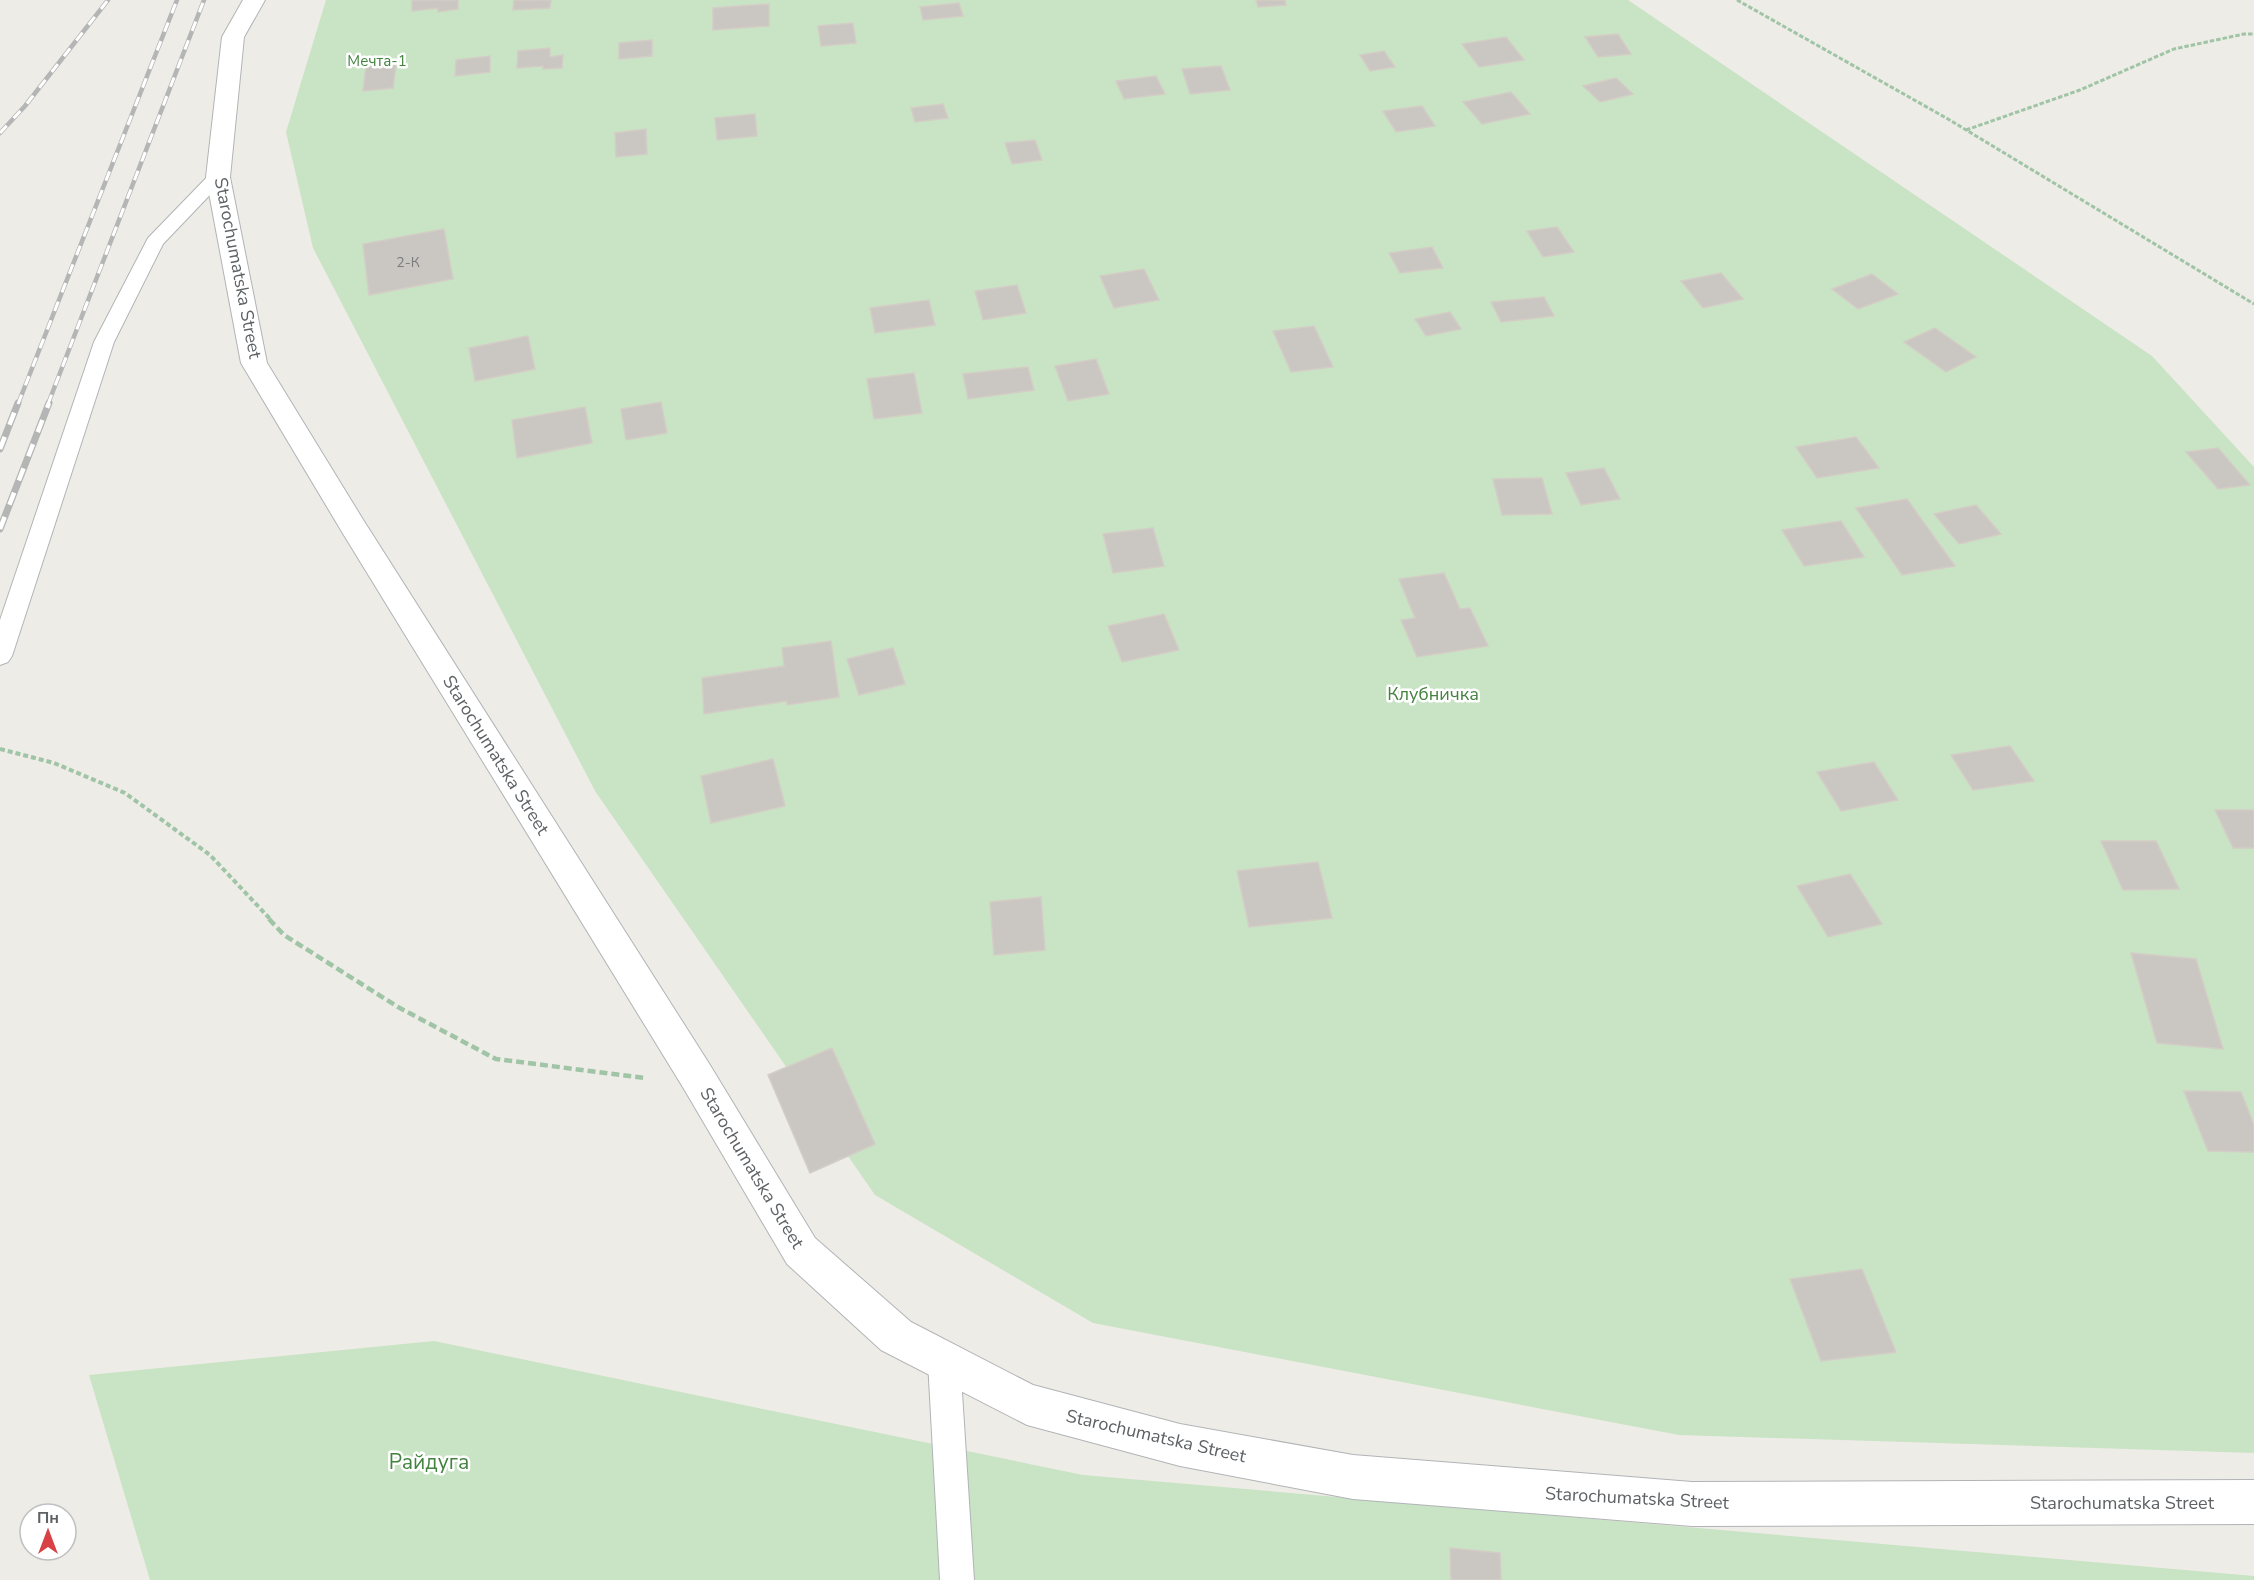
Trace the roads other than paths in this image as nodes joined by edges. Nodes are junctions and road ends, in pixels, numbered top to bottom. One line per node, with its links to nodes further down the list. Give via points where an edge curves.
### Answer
1 (254, 0): 2 (street, Starochumatska Street, via 233,37)
2 (219, 177): 3 (lane, via 155,242 104,342); 4 (street, Starochumatska Street, via 254,363 801,1251 896,1336)
3 (0, 656)
4 (944, 1361): 5 (street, Starochumatska Street, via 1028,1404 1180,1445 1353,1477 1692,1504); 6 (lane)
5 (2254, 1502)
6 (957, 1580)

